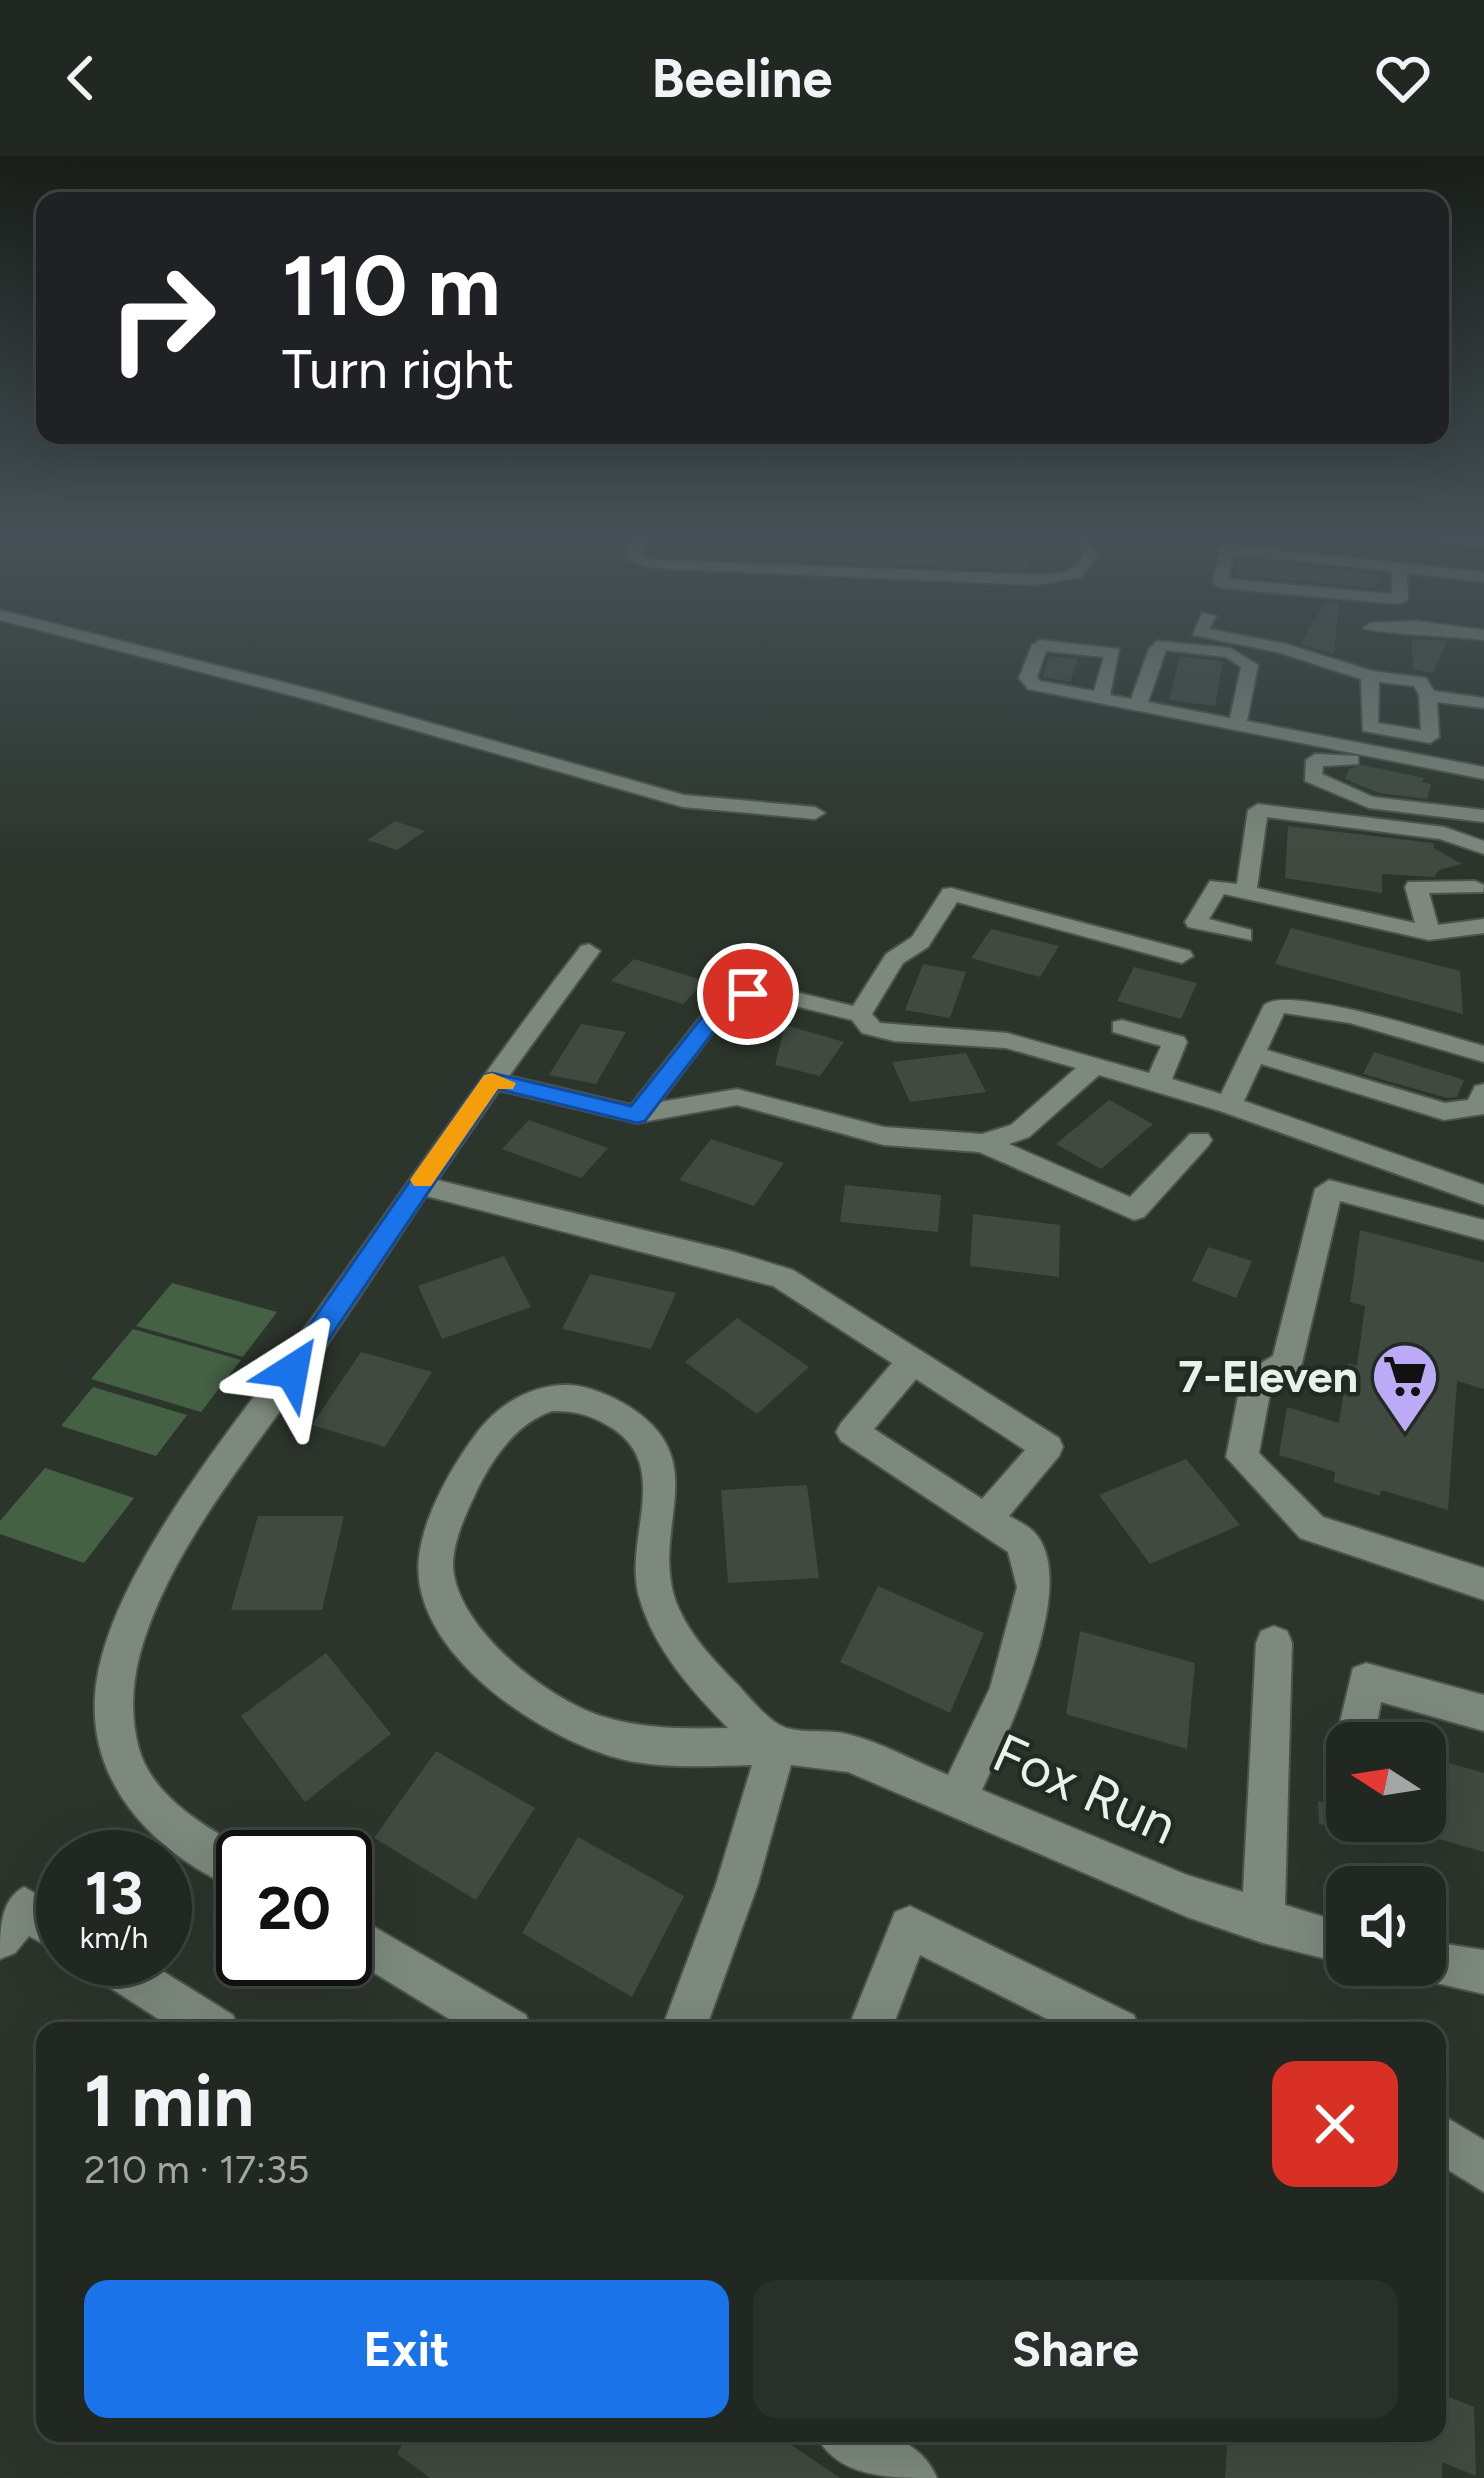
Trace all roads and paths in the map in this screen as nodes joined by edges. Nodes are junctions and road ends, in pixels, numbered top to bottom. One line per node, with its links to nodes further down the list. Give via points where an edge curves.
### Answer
1 (118, 645): 18 (street, via 683,801)
2 (1040, 645): 10 (street, via 1028,678 1034,685)
3 (1052, 645): 10 (street, via 1113,652)
4 (1163, 645): 12 (street)
5 (1166, 645): 13 (street, via 1231,652 1250,664)
6 (1270, 645): 7 (street)
7 (1273, 646): 8 (street)
8 (1370, 676): 9 (street, via 1420,682); 9 (street, via 1369,727 1430,737)
9 (1429, 695): 11 (street)
10 (1101, 697): 12 (street)
11 (1484, 703)
12 (1143, 705): 13 (street)
13 (1238, 723): 14 (street)
14 (1484, 773)
15 (1456, 788): 16 (street); 17 (street, via 1436,795); 17 (street, via 1437,774 1315,760 1312,777 1369,802)
16 (1484, 792)
17 (1436, 807): 19 (street)
18 (815, 813)
19 (1484, 816)
20 (1479, 847): 21 (street); 22 (street, via 1444,833 1258,810)
21 (1475, 887): 23 (street, via 1475,914); 24 (street, via 1416,887)
22 (1246, 892): 24 (street); 25 (street, via 1219,886 1196,922)
23 (1484, 926): 24 (street)
24 (1429, 933)
25 (1243, 934)
26 (589, 951): 33 (street)
27 (1182, 956): 28 (street, via 951,894 920,942 894,959)
28 (860, 1016): 32 (street, via 893,1034 1007,1041); 37 (street, via 779,994 726,1000)
29 (1122, 1027): 34 (street, via 1175,1042)
30 (1253, 1054): 31 (street, via 1276,1005 1352,1016); 35 (street, via 1444,1112 1479,1107); 36 (street)
31 (1484, 1054)
32 (1095, 1065): 34 (street); 39 (street, via 1020,1131)
33 (492, 1080): 37 (street); 40 (street)
34 (1157, 1082): 36 (street)
35 (1484, 1092)
36 (1228, 1105): 41 (street)
37 (637, 1115): 39 (street, via 736,1096 884,1136)
38 (1198, 1140): 39 (street, via 1134,1210)
39 (983, 1143)
40 (418, 1186): 43 (street, via 783,1278); 51 (street, via 149,1586 118,1661 115,1722 132,1780 183,1838)
41 (1484, 1195)
42 (1484, 1230): 45 (street, via 1329,1189 1287,1363 1257,1381 1242,1457 1312,1528)
43 (914, 1359): 44 (street, via 1047,1447); 44 (street, via 852,1432)
44 (986, 1520): 50 (street, via 1023,1543 1035,1587 1008,1690)
45 (1484, 1584)
46 (1274, 1643): 53 (street)
47 (1484, 1713): 48 (street, via 1366,1680)
48 (1358, 1722)
49 (777, 1746): 49 (street, Fox Run, via 679,1642 656,1595 662,1467 648,1439 583,1400 544,1401 506,1418 476,1457 439,1542 436,1573 446,1608 469,1642 541,1706 593,1732 650,1749); 50 (street, Fox Run, via 849,1753); 62 (street)
50 (959, 1796): 53 (street, Fox Run, via 1129,1873)
51 (216, 1856)
52 (36, 1916): 54 (street, via 23,1908)
53 (1263, 1922): 55 (street, Fox Run)
54 (0, 1938)
55 (1326, 1939)
56 (372, 1947): 61 (street)
57 (1446, 1966): 58 (street)
58 (1484, 1972)
59 (146, 1986): 60 (street)
60 (203, 2022)
61 (495, 2022)
62 (686, 2022)
63 (872, 2022): 64 (street, via 910,1927)
64 (1100, 2022)
65 (1446, 2141): 66 (street)
66 (1484, 2168)
67 (855, 2442): 68 (street)
68 (910, 2478)

